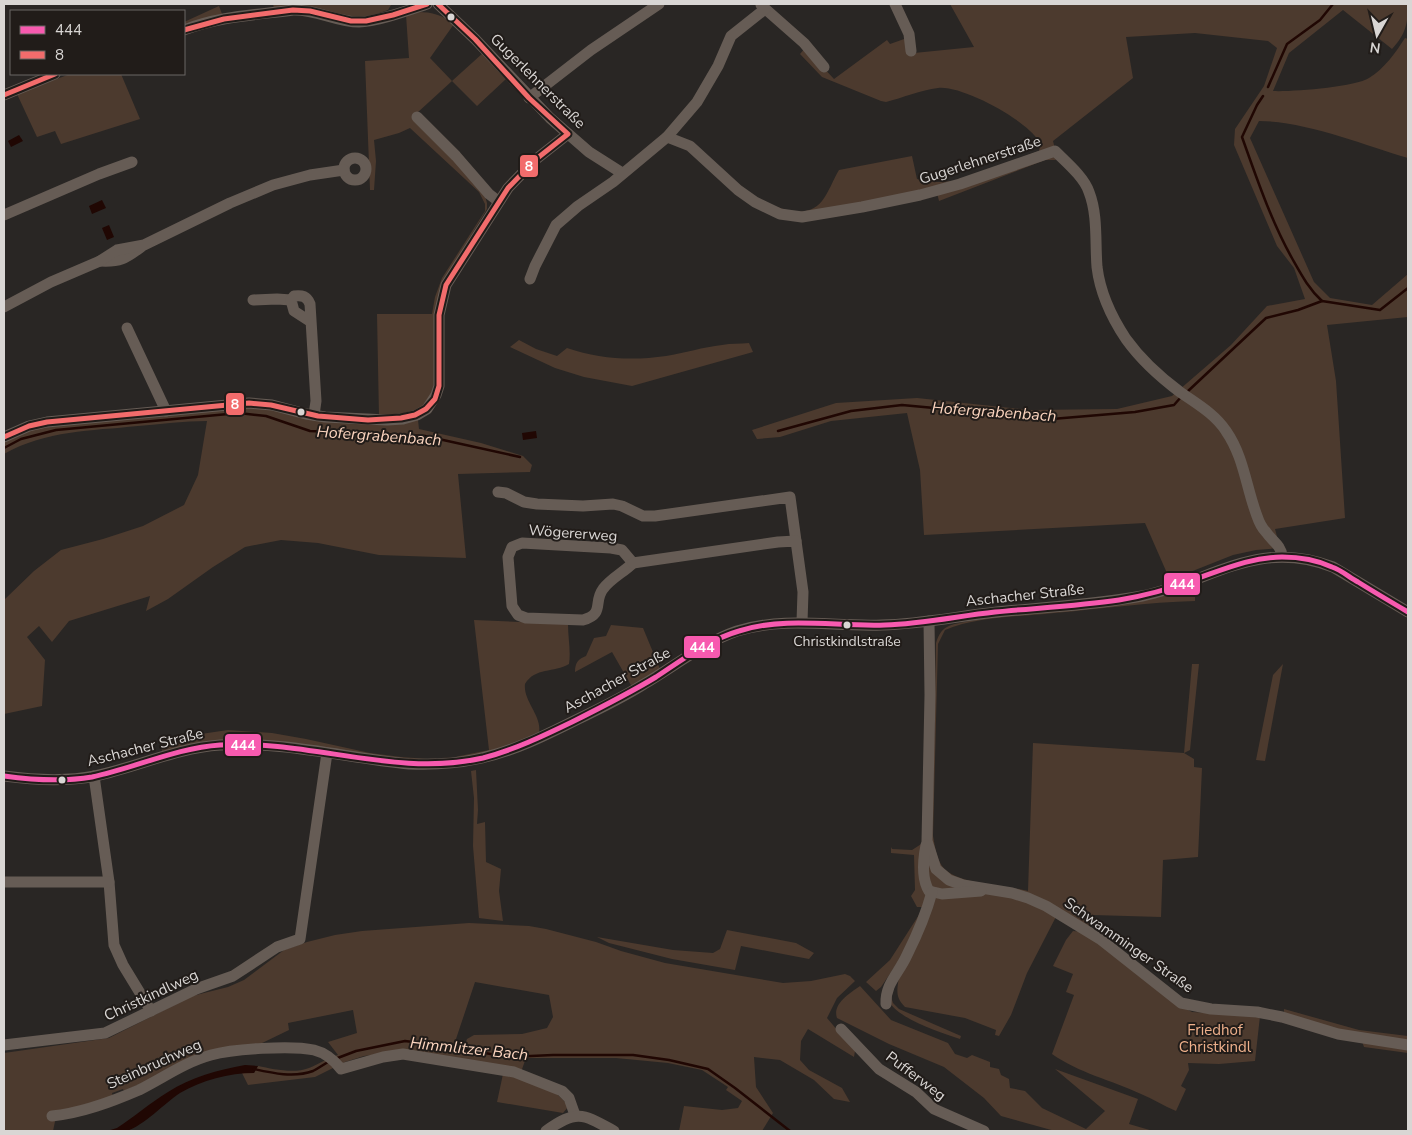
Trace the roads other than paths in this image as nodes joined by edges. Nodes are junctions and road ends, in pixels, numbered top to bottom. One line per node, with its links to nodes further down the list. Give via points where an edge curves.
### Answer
1 (427, 4): 6 (street)
2 (438, 4): 12 (street, Gugerlehnerstraße)
3 (660, 4): 12 (street, via 591,50)
4 (895, 4): 8 (street, via 909,34)
5 (762, 6): 9 (street, via 804,43); 15 (street, via 731,36 697,102)
6 (402, 7): 7 (street, via 359,22 294,10 219,19)
7 (185, 30)
8 (912, 51)
9 (824, 67)
10 (54, 75): 11 (street)
11 (4, 95)
12 (529, 98): 14 (street, Gugerlehnerstraße)
13 (417, 117): 19 (street)
14 (568, 134): 18 (street, Gugerlehnerstraße, via 596,158); 19 (street, via 521,173)
15 (667, 137): 18 (street); 32 (street, Gugerlehnerstraße, via 690,146 756,202 770,210 802,217 920,195 1056,151 1089,191 1096,227 1097,267 1112,316 1143,360 1218,421 1234,444 1256,514 1266,533 1280,546)
16 (132, 162): 20 (street)
17 (344, 170): 24 (street, via 273,185 230,202 144,245 128,258 100,261)
18 (622, 174): 21 (street, via 556,225)
19 (498, 201): 28 (street, via 446,286 441,301 439,386 432,403 417,415 403,419 363,420)
20 (4, 215)
21 (530, 279)
22 (252, 300): 23 (street)
23 (291, 300): 25 (street, via 294,311); 25 (street, via 299,295 308,300)
24 (4, 307)
25 (311, 322): 28 (street)
26 (127, 328): 27 (street)
27 (166, 411): 28 (street, via 258,403); 29 (street, via 48,422)
28 (314, 415)
29 (4, 437)
30 (498, 492): 31 (street, Wögererweg, via 536,504 613,504 643,516 790,497)
31 (796, 540): 33 (street); 35 (street, Wögererweg, via 803,592)
32 (1282, 556): 34 (street, Aschacher Straße, via 1334,567); 36 (street, Aschacher Straße, via 1238,564 1140,596)
33 (633, 563): 33 (street, Wögererweg, via 622,550 611,548 522,543 512,547 508,557 512,606 526,618 591,618 604,587)
34 (1408, 612)
35 (802, 622): 36 (street, Aschacher Straße, via 861,625); 37 (street, Aschacher Straße, via 767,625 724,637 617,700 495,755 430,765)
36 (929, 622): 40 (street, Schwamminger Straße)
37 (327, 753): 39 (street, Aschacher Straße, via 256,745 219,745 168,754); 46 (street, Christkindlweg, via 300,939 277,947 233,976 196,989)
38 (4, 776): 39 (street, Aschacher Straße, via 34,780)
39 (94, 776): 42 (street)
40 (927, 841): 43 (street, Schwamminger Straße, via 932,862 945,877 963,885); 44 (street, via 924,870 928,889)
41 (4, 882): 42 (street)
42 (109, 882): 46 (street, via 114,945)
43 (990, 889): 44 (street, via 966,893); 49 (street, Schwamminger Straße, via 1028,898 1061,914 1100,939 1181,1003 1257,1012 1338,1034)
44 (932, 892): 45 (street, via 908,954 887,988)
45 (886, 1004)
46 (151, 1011): 48 (street, Christkindlweg, via 105,1033)
47 (841, 1029): 54 (street, Pufferweg, via 879,1069 916,1092 934,1109)
48 (4, 1045)
49 (1408, 1045)
50 (52, 1116): 51 (street, Steinbruchweg, via 84,1111 139,1090 213,1054 289,1048 314,1050 336,1063 403,1054 514,1072 562,1091 569,1098)
51 (575, 1116): 52 (street); 53 (street, via 591,1119)
52 (546, 1131)
53 (614, 1131)
54 (984, 1131)

